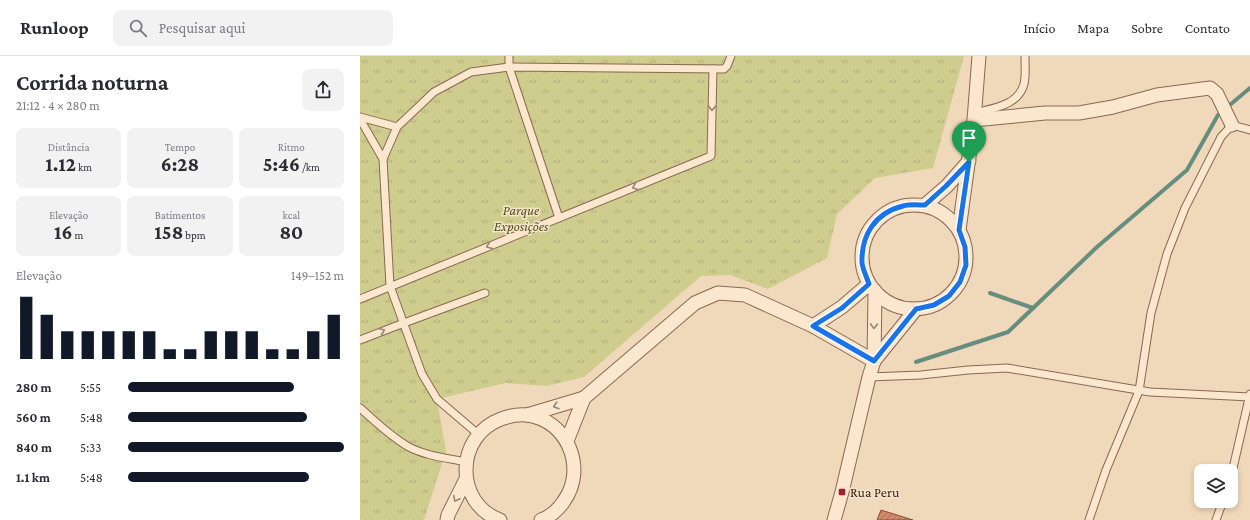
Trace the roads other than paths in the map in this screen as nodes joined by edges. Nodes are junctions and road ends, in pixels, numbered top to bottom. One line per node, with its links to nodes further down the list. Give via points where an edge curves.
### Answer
1 (509, 56): 5 (lane)
2 (731, 56): 6 (lane, via 724,69)
3 (979, 56): 7 (street)
4 (1025, 56): 7 (lane, via 1024,84 1019,94 1011,102)
5 (509, 67): 6 (lane); 10 (lane, via 471,72 452,82 434,92); 15 (lane)
6 (713, 69): 15 (lane, one-way to 15, via 711,156)
7 (974, 117): 9 (street, via 1079,113 1157,95 1210,88 1217,94); 13 (street)
8 (360, 118): 10 (lane); 12 (lane)
9 (1232, 125): 11 (lane); 27 (lane, via 1221,137 1185,208 1167,254 1151,313)
10 (397, 127): 12 (lane)
11 (1250, 130)
12 (383, 159): 17 (lane)
13 (969, 162): 14 (street); 16 (street)
14 (925, 205): 16 (street, via 945,214); 18 (street, via 905,205 886,212 871,226 863,245 862,265)
15 (559, 218): 17 (lane, one-way to 17)
16 (959, 230): 21 (street, via 965,247 966,265 960,282 949,296 934,305)
17 (390, 286): 20 (lane); 22 (lane)
18 (872, 288): 21 (street, via 886,301 901,308); 23 (street); 25 (street, one-way to 25)
19 (485, 293): 22 (lane)
20 (360, 299)
21 (916, 309): 25 (street)
22 (404, 323): 24 (lane, one-way to 22); 32 (lane, via 422,374 437,399)
23 (813, 326): 25 (street); 29 (street, via 745,295 718,293 695,303)
24 (360, 340)
25 (874, 361): 26 (street)
26 (869, 377): 27 (lane, via 1007,368); 41 (street)
27 (1139, 391): 28 (lane); 42 (lane, via 1106,470)
28 (1250, 396): 35 (lane)
29 (584, 398): 31 (street, one-way to 31); 33 (street)
30 (360, 408): 34 (lane, via 396,439 410,447 428,454)
31 (527, 415): 32 (street, via 509,416 492,422); 33 (street, via 543,420 557,429)
32 (478, 434): 34 (street)
33 (567, 441): 40 (street, via 574,458 574,476 569,494 559,509)
34 (466, 462): 36 (street)
35 (1234, 464)
36 (466, 479): 38 (street, one-way to 38); 39 (street, via 471,494 481,508)
37 (1220, 508): 43 (lane)
38 (447, 520)
39 (500, 520)
40 (541, 520)
41 (834, 520)
42 (1089, 520)
43 (1216, 520)

